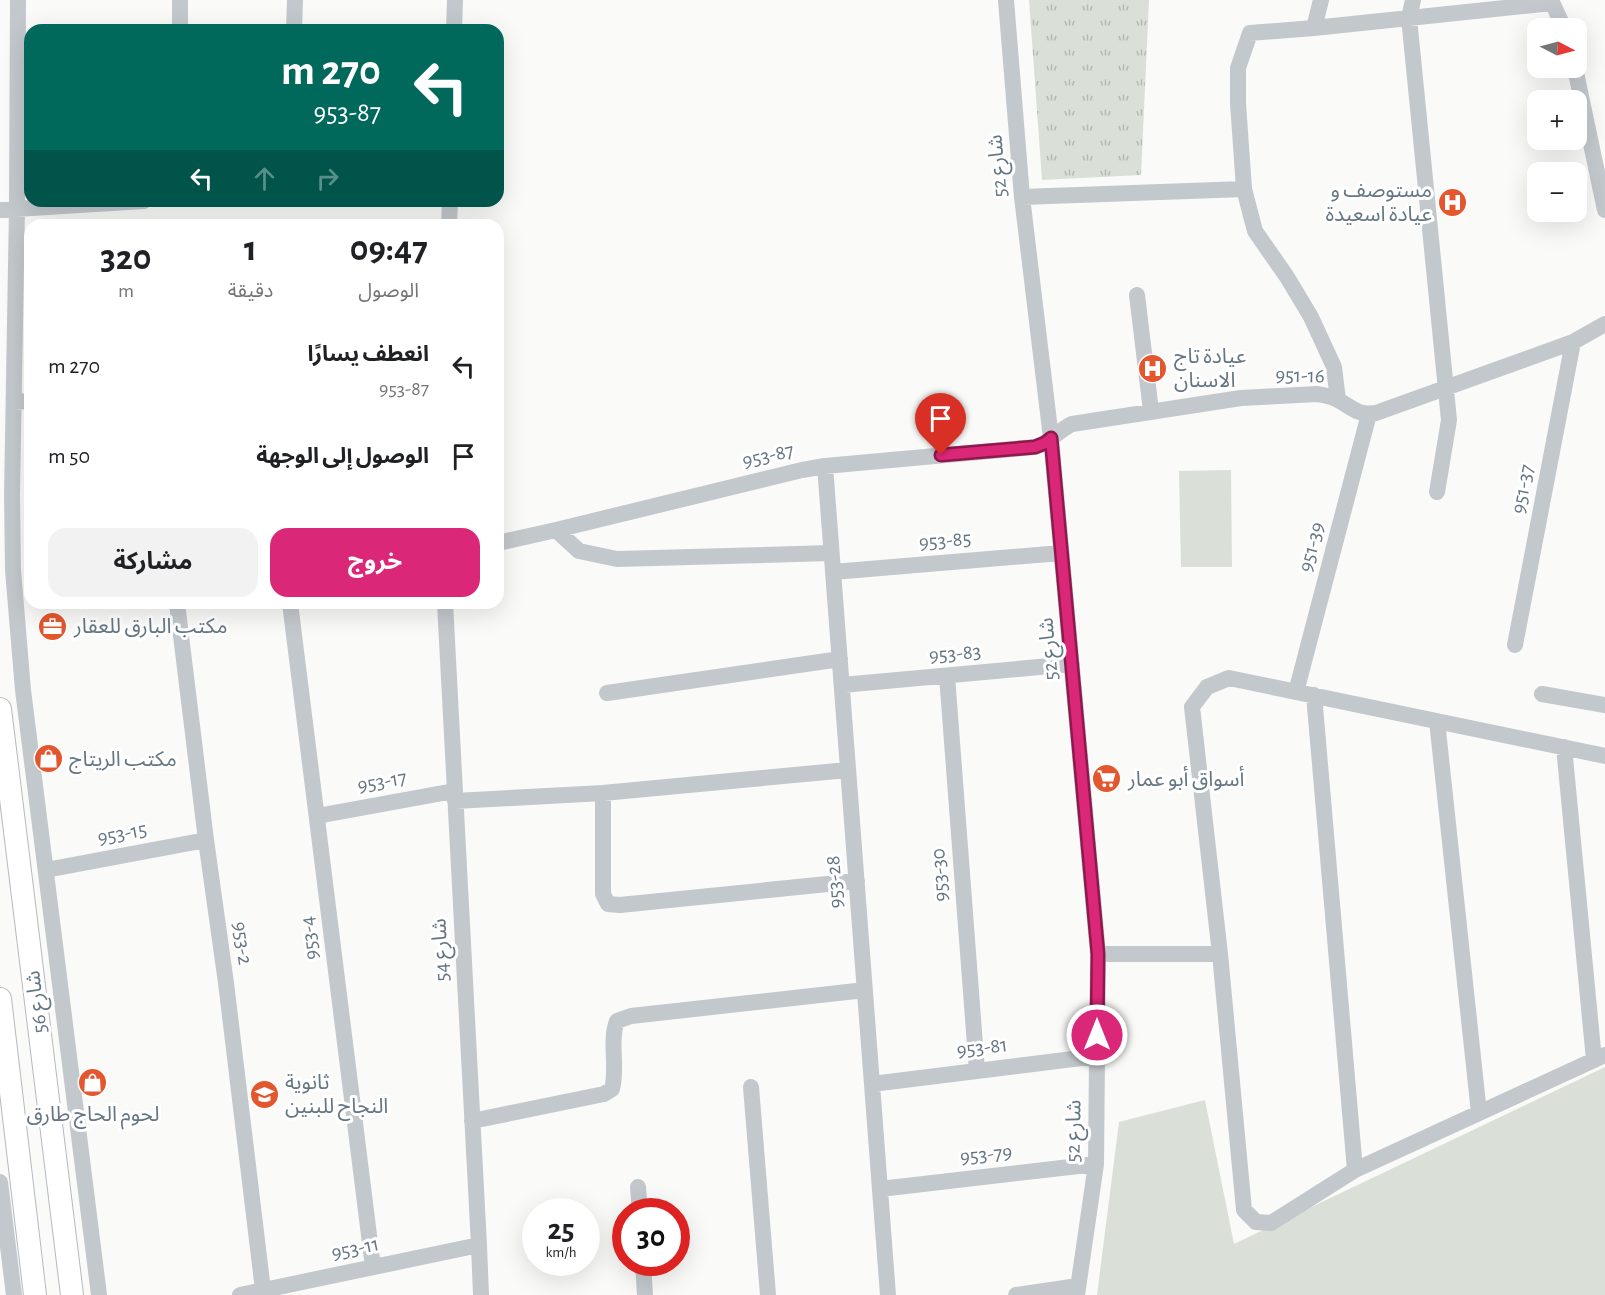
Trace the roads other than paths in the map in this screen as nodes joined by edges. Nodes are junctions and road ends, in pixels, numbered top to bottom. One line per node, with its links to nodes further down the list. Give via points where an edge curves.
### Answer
1 (18, 0): 20 (street)
2 (180, 0): 11 (street)
3 (294, 0): 12 (street)
4 (455, 0): 13 (street)
5 (1006, 0): 18 (street, شارع 52)
6 (1321, 0): 14 (street)
7 (1413, 0): 9 (street)
8 (1552, 2): 9 (street); 10 (street)
9 (1409, 18): 14 (street); 27 (street)
10 (1559, 18)
11 (180, 24)
12 (294, 24)
13 (454, 24)
14 (1314, 28): 17 (street, via 1250,33 1238,68)
15 (1578, 78): 16 (street)
16 (1599, 154): 22 (street)
17 (1244, 189): 18 (street); 28 (street, via 1255,231 1311,317 1334,368)
18 (1022, 197): 32 (street, شارع 52)
19 (35, 207): 20 (street)
20 (17, 208): 21 (street); 26 (street)
21 (0, 210)
22 (1605, 210)
23 (1137, 295): 30 (street)
24 (1605, 324): 25 (street)
25 (1573, 342): 27 (street); 43 (street, 951-37)
26 (22, 373): 29 (street)
27 (1445, 388): 31 (street); 34 (street, via 1449,420)
28 (1338, 400): 30 (street, 951-16, via 1317,394 1241,398); 31 (street, 951-16)
29 (22, 401): 62 (street, via 12,495 13,570 24,700)
30 (1151, 411): 32 (street, 951-16, via 1072,424)
31 (1369, 414): 48 (street, 951-39)
32 (1051, 438): 33 (street, 953-87, via 1035,447); 38 (street, شارع 52)
33 (825, 466): 35 (street, 953-87); 37 (street, 953-28)
34 (1437, 492)
35 (556, 530): 36 (street, 953-87); 37 (street, via 579,551 617,559)
36 (504, 542)
37 (831, 553): 39 (street, 953-28)
38 (1061, 553): 39 (street, 953-85); 45 (street, شارع 52)
39 (833, 572): 44 (street, 953-28)
40 (178, 609): 61 (street, 953-2)
41 (291, 609): 60 (street, 953-4)
42 (445, 609): 59 (street, شارع 54)
43 (1515, 645)
44 (840, 659): 47 (street, 953-28); 49 (street)
45 (1072, 664): 46 (street, 953-83); 64 (street, شارع 52)
46 (947, 676): 47 (street, 953-83); 70 (street, 953-30)
47 (842, 685): 57 (street, 953-28)
48 (1296, 692): 51 (street); 65 (street, via 1229,678 1208,687 1192,707)
49 (607, 693)
50 (1542, 694): 52 (street)
51 (1314, 695): 54 (street); 76 (street)
52 (1605, 705)
53 (0, 710): 82 (street, شارع 56)
54 (1437, 721): 55 (street); 73 (street)
55 (1564, 747): 56 (street); 69 (street)
56 (1605, 756)
57 (848, 770): 58 (street, 953-17); 63 (street, 953-28)
58 (603, 793): 59 (street, 953-17); 63 (street, via 603,894 608,904 620,906)
59 (455, 796): 60 (street, 953-17); 74 (street, شارع 54)
60 (317, 816): 83 (street, 953-4)
61 (206, 840): 62 (street, 953-15); 86 (street, 953-2)
62 (46, 870): 92 (street)
63 (857, 881): 66 (street, 953-28)
64 (1098, 954): 65 (street); 68 (street, شارع 52)
65 (1220, 954): 76 (street, via 1244,1210 1256,1222 1271,1223)
66 (865, 990): 71 (street, 953-28); 74 (street, via 631,1016 616,1021 612,1089 604,1094)
67 (0, 999): 84 (street, شارع 56)
68 (1097, 1056): 70 (street, 953-81); 75 (street, شارع 52)
69 (1600, 1058): 73 (street)
70 (977, 1071): 71 (street, 953-81)
71 (872, 1084): 79 (street, 953-28)
72 (750, 1088): 96 (street)
73 (1479, 1113): 76 (street)
74 (472, 1121): 81 (street, شارع 54)
75 (1096, 1164): 79 (street, 953-79); 87 (street, شارع 52)
76 (1355, 1170)
77 (0, 1182): 88 (street)
78 (638, 1187): 80 (street)
79 (880, 1189): 97 (street, 953-28)
80 (639, 1198)
81 (479, 1245): 83 (street, 953-11); 94 (street, شارع 54)
82 (68, 1266): 84 (street, via 51,1276); 91 (street, شارع 56)
83 (373, 1267): 86 (street, 953-11)
84 (32, 1269): 89 (street, شارع 56)
85 (644, 1276): 95 (street)
86 (263, 1290): 93 (street, 953-11)
87 (1077, 1291): 98 (street)
88 (14, 1295)
89 (35, 1295)
90 (41, 1295): 91 (street, via 52,1289)
91 (71, 1295)
92 (99, 1295)
93 (240, 1295)
94 (481, 1295)
95 (645, 1295)
96 (768, 1295)
97 (888, 1295)
98 (1016, 1295)

